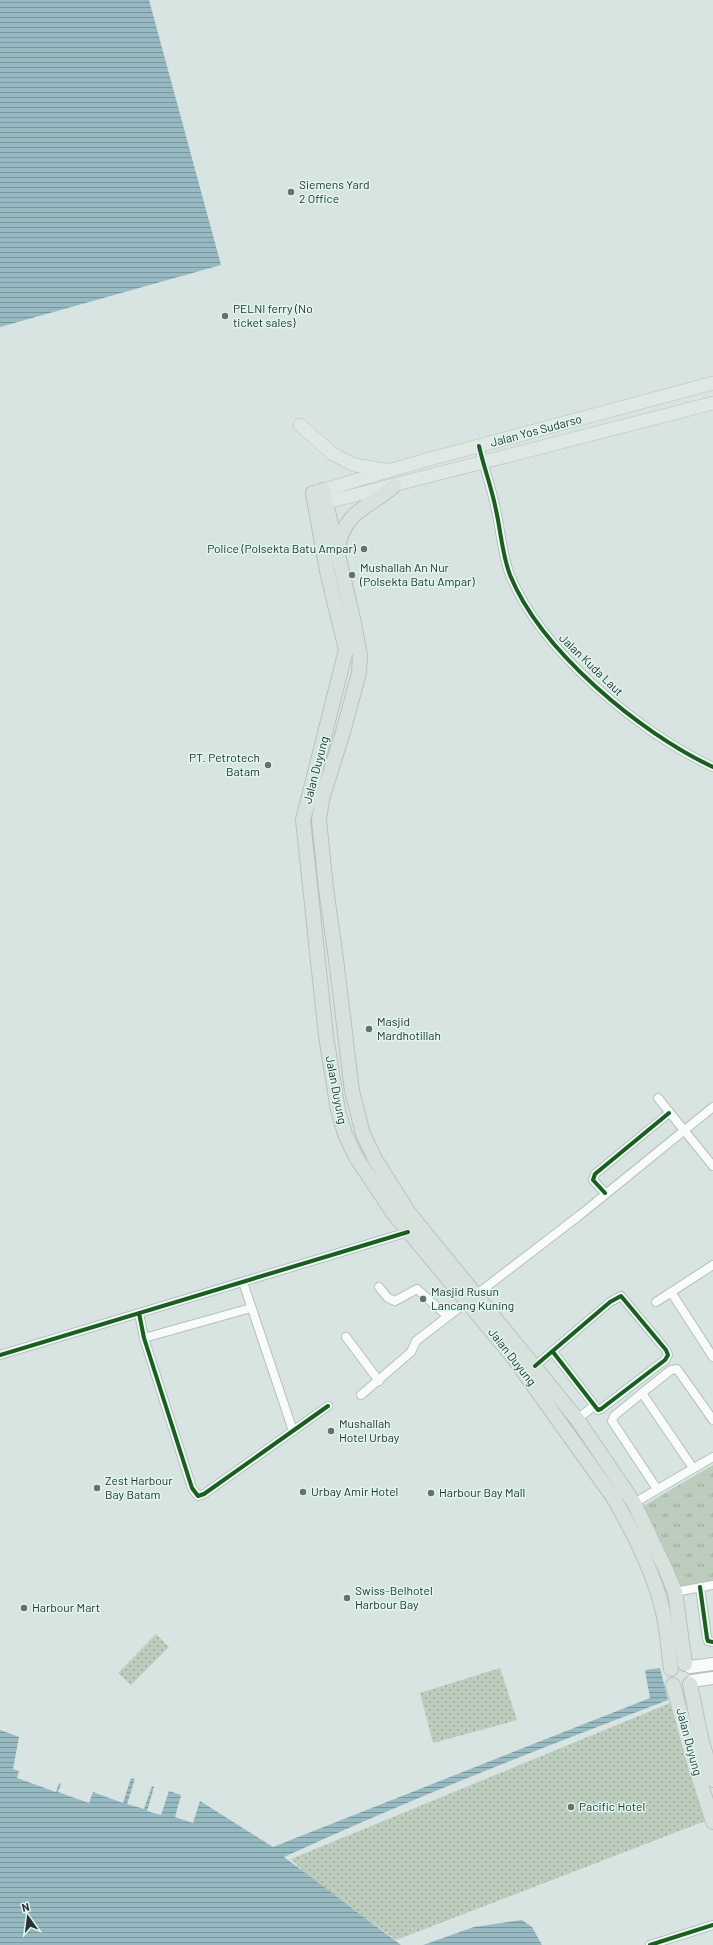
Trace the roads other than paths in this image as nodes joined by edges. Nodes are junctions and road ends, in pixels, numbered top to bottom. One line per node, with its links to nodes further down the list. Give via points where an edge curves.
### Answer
1 (713, 383): 4 (main road, Jalan Yos Sudarso)
2 (713, 403): 5 (main road, Jalan Yos Sudarso)
3 (300, 425): 6 (main road, via 340,458 354,465)
4 (479, 446): 5 (street, Jalan Kuda Laut); 6 (main road, Jalan Yos Sudarso)
5 (483, 463): 7 (main road, Jalan Yos Sudarso); 10 (street, Jalan Kuda Laut, via 496,509 506,563 519,595 541,628 571,663 619,706 672,746)
6 (390, 470): 8 (main road, Jalan Yos Sudarso)
7 (394, 486): 8 (main road, Jalan Yos Sudarso); 9 (highway, via 357,511 349,520 341,535)
8 (319, 498): 9 (highway, Jalan Duyung); 12 (highway, Jalan Duyung, via 327,571 346,650 303,820)
9 (337, 551): 11 (highway, Jalan Duyung, via 357,635 360,664 343,732 322,799 319,820)
10 (713, 767)
11 (344, 1033): 12 (highway); 24 (highway, Jalan Duyung, via 352,1091 362,1134 369,1149 410,1213)
12 (326, 1036): 19 (highway, Jalan Duyung, via 336,1103 350,1146)
13 (658, 1098): 15 (street)
14 (713, 1107): 16 (street)
15 (668, 1112): 16 (street); 18 (street, via 592,1177)
16 (683, 1130): 17 (street); 18 (street)
17 (713, 1166)
18 (605, 1193): 24 (street)
19 (408, 1232): 21 (street); 24 (highway, Jalan Duyung)
20 (712, 1267): 23 (street)
21 (243, 1282): 26 (street); 27 (street)
22 (379, 1287): 28 (street, via 388,1298 395,1301 417,1289)
23 (671, 1292): 25 (street); 33 (street)
24 (472, 1298): 28 (street); 34 (highway, Jalan Duyung); 41 (highway, Jalan Duyung)
25 (656, 1302)
26 (251, 1308): 30 (street); 43 (street)
27 (139, 1313): 30 (street); 32 (street)
28 (447, 1316): 35 (street, via 414,1343 411,1352)
29 (346, 1337): 35 (street)
30 (144, 1338): 43 (street, via 192,1488 198,1496)
31 (553, 1352): 34 (street); 39 (street); 39 (street, via 610,1302 621,1296 666,1350 668,1355 665,1360 601,1409 598,1410)
32 (0, 1355)
33 (713, 1357)
34 (535, 1366): 40 (highway, Jalan Duyung)
35 (379, 1381): 37 (street)
36 (642, 1393): 42 (street, via 675,1369); 45 (street); 46 (street, via 614,1416 612,1421)
37 (361, 1395)
38 (328, 1406): 43 (street)
39 (594, 1406): 40 (street)
40 (574, 1415): 41 (highway); 47 (highway, Jalan Duyung)
41 (559, 1420): 53 (highway, Jalan Duyung, via 614,1497 628,1522 662,1605)
42 (713, 1420)
43 (292, 1431)
44 (713, 1457): 45 (street)
45 (693, 1468): 46 (street)
46 (657, 1489): 47 (street)
47 (634, 1503): 50 (highway, Jalan Duyung)
48 (713, 1585): 49 (street)
49 (700, 1587): 50 (street); 51 (street, via 707,1638)
50 (674, 1592): 54 (highway, Jalan Duyung)
51 (713, 1642)
52 (713, 1664): 54 (main road)
53 (671, 1669): 54 (highway, via 677,1664); 56 (highway, via 669,1675)
54 (689, 1674): 55 (main road); 56 (highway, via 684,1687); 57 (highway, Jalan Duyung, via 701,1738)
55 (713, 1678)
56 (673, 1685): 58 (highway, Jalan Duyung)
57 (713, 1780)
58 (713, 1822)
59 (713, 1925): 60 (street)
60 (650, 1945)

